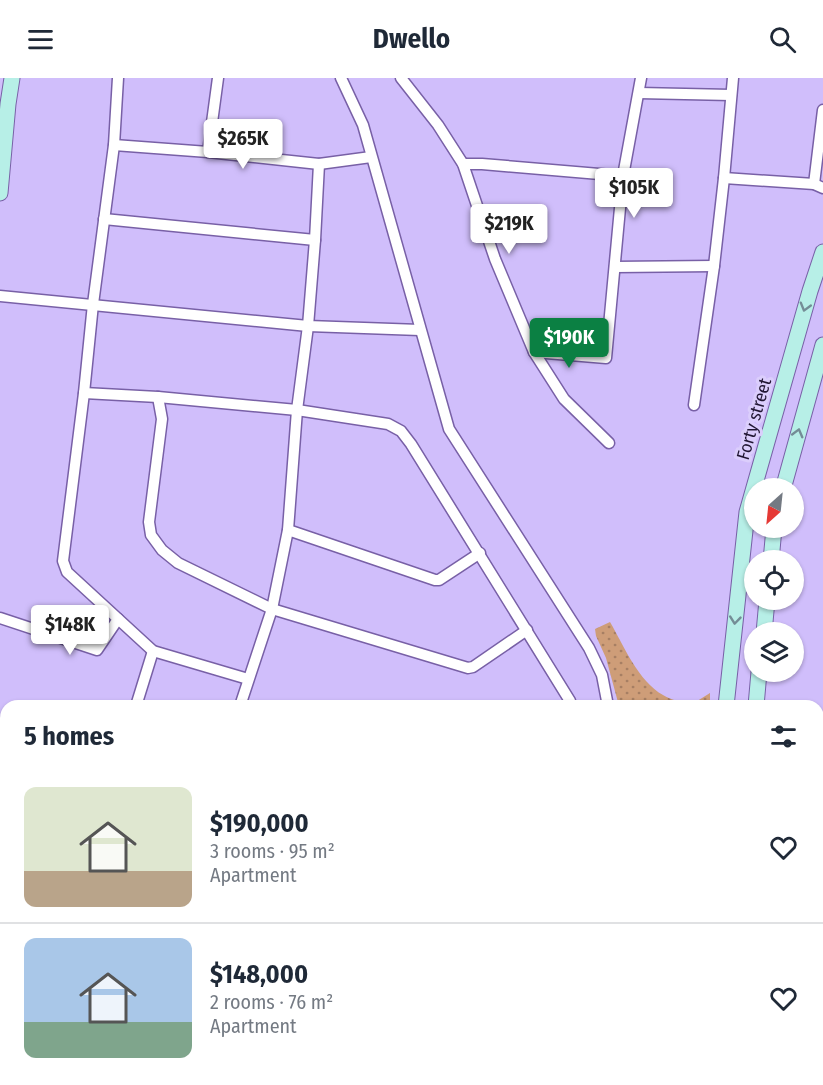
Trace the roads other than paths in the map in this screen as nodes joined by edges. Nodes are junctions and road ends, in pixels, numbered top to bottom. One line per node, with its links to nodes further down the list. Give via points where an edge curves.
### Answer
1 (12, 78): 19 (main road)
2 (118, 78): 11 (street)
3 (218, 78): 12 (street)
4 (341, 78): 13 (street, via 363,124)
5 (401, 78): 15 (street)
6 (640, 78): 8 (street)
7 (733, 78): 9 (street)
8 (639, 93): 9 (street); 16 (street)
9 (731, 95): 17 (street)
10 (823, 110): 18 (street)
11 (114, 145): 12 (street); 20 (street)
12 (208, 152): 14 (street)
13 (371, 157): 14 (street); 28 (street)
14 (319, 164): 21 (street)
15 (463, 164): 16 (street); 30 (street, via 495,259)
16 (624, 176): 24 (street)
17 (724, 178): 18 (street); 23 (street)
18 (818, 186)
19 (0, 193)
20 (104, 219): 21 (street); 26 (street)
21 (315, 240): 27 (street)
22 (823, 252): 50 (main road, Forty street, one-way to 50, via 747,512)
23 (714, 266): 24 (street); 33 (street)
24 (615, 267): 30 (street, via 606,358)
25 (0, 296): 26 (street)
26 (93, 304): 27 (street); 31 (street)
27 (308, 326): 28 (street); 34 (street)
28 (420, 330): 49 (street, via 449,429 589,648 602,675)
29 (823, 345): 36 (main road, one-way to 29)
30 (534, 352): 35 (street, via 564,399)
31 (84, 393): 32 (street); 41 (street, via 63,561 67,572)
32 (158, 397): 34 (street); 39 (street, via 162,419 149,522 151,535 178,563)
33 (694, 405)
34 (297, 410): 37 (street); 38 (street, via 388,424 401,431)
35 (609, 443)
36 (786, 478)
37 (288, 530): 38 (street, via 435,580); 39 (street)
38 (480, 554): 42 (street)
39 (272, 609): 42 (street, via 468,668); 44 (street)
40 (0, 618): 41 (street, via 97,650)
41 (118, 619): 43 (street)
42 (527, 630): 48 (street)
43 (153, 651): 44 (street); 46 (street)
44 (248, 679): 47 (street)
45 (758, 682): 51 (main road)
46 (138, 700)
47 (242, 700)
48 (569, 700)
49 (607, 700)
50 (727, 700)
51 (757, 700)

